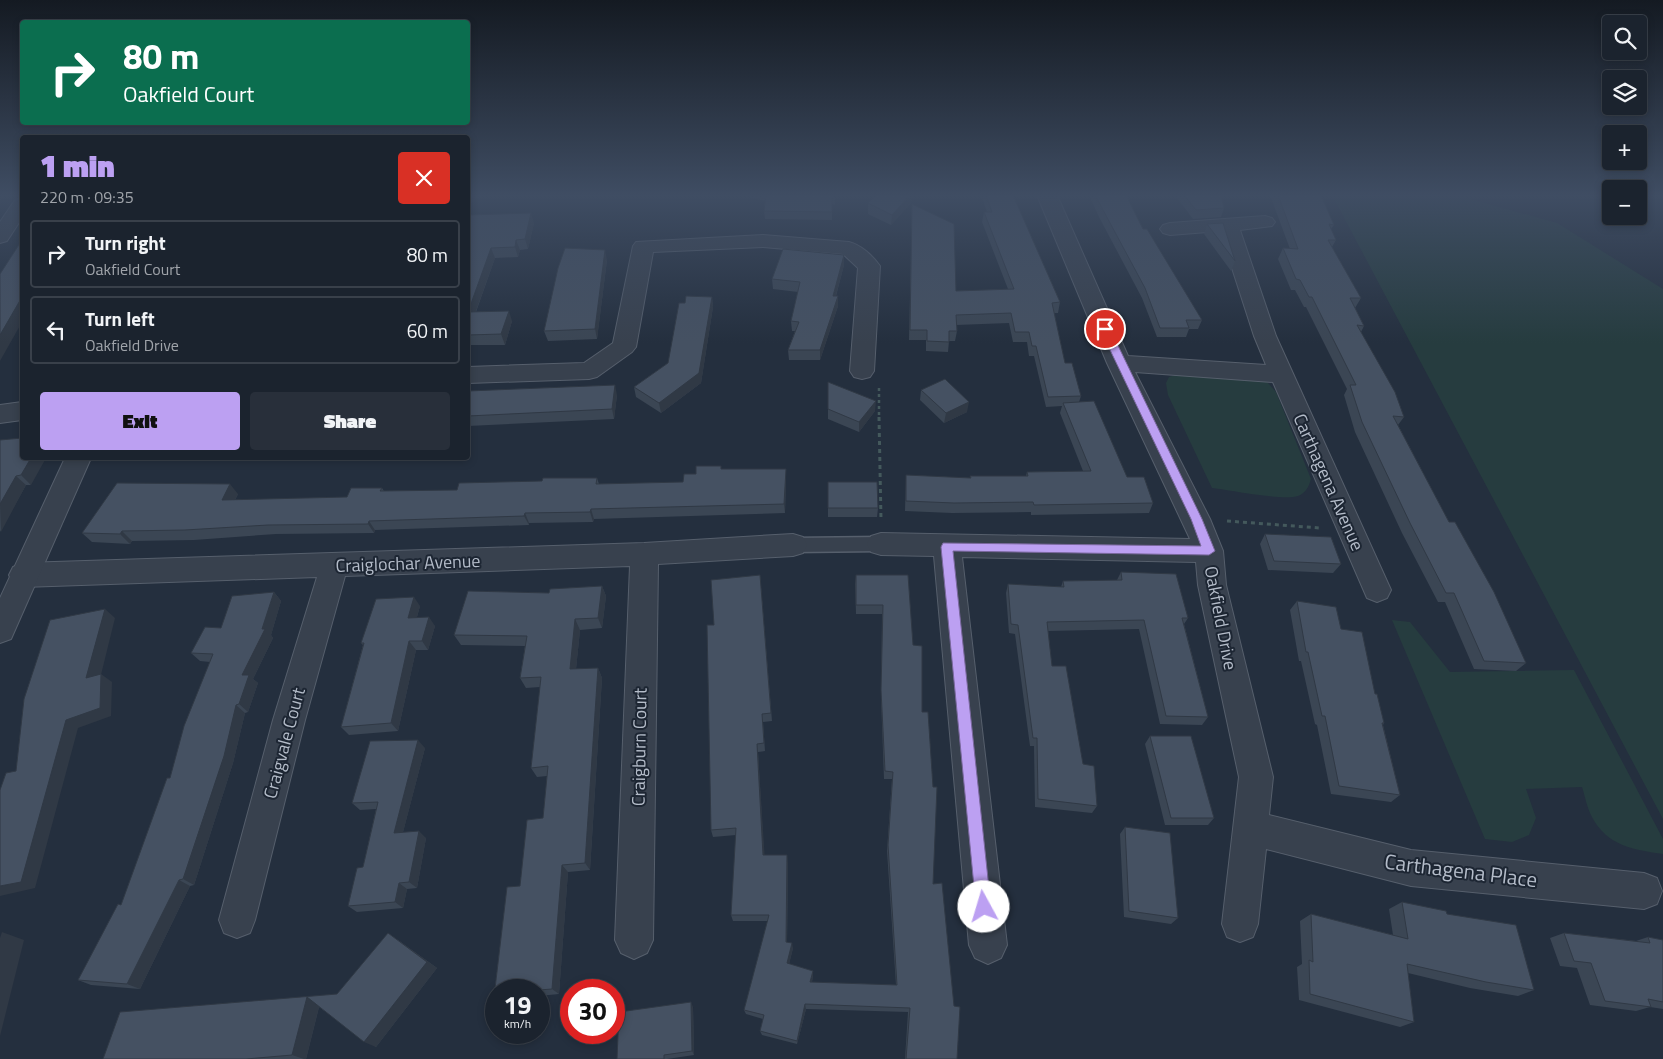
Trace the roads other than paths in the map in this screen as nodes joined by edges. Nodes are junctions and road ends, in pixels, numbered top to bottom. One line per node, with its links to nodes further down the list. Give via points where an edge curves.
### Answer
1 (675, 244): 8 (street, via 643,246 624,348 589,371)
2 (810, 244): 6 (street, via 848,248 869,266)
3 (1068, 244): 5 (street, Oakfield Drive)
4 (1234, 244): 7 (street, Carthagena Avenue, via 1265,336)
5 (1119, 363): 7 (street); 15 (street, Oakfield Drive)
6 (862, 371)
7 (1282, 374): 19 (street, Carthagena Avenue)
8 (470, 375)
9 (20, 411): 10 (street)
10 (0, 414)
11 (77, 460): 18 (street)
12 (881, 544): 13 (lane); 14 (street)
13 (793, 545): 16 (street, Craiglochar Avenue)
14 (947, 547): 15 (street); 26 (street)
15 (1209, 551): 21 (street, Oakfield Drive, via 1212,584 1256,777)
16 (644, 554): 17 (street, Craiglochar Avenue); 25 (street, Craigburn Court)
17 (334, 566): 18 (street, Craiglochar Avenue); 23 (street, Craigvale Court, via 289,720)
18 (23, 575): 20 (street)
19 (1377, 590)
20 (0, 630)
21 (1251, 828): 22 (street, Carthagena Place, via 1411,868); 24 (street, Oakfield Drive)
22 (1644, 891)
23 (237, 920)
24 (1240, 924)
25 (634, 940)
26 (988, 945)

